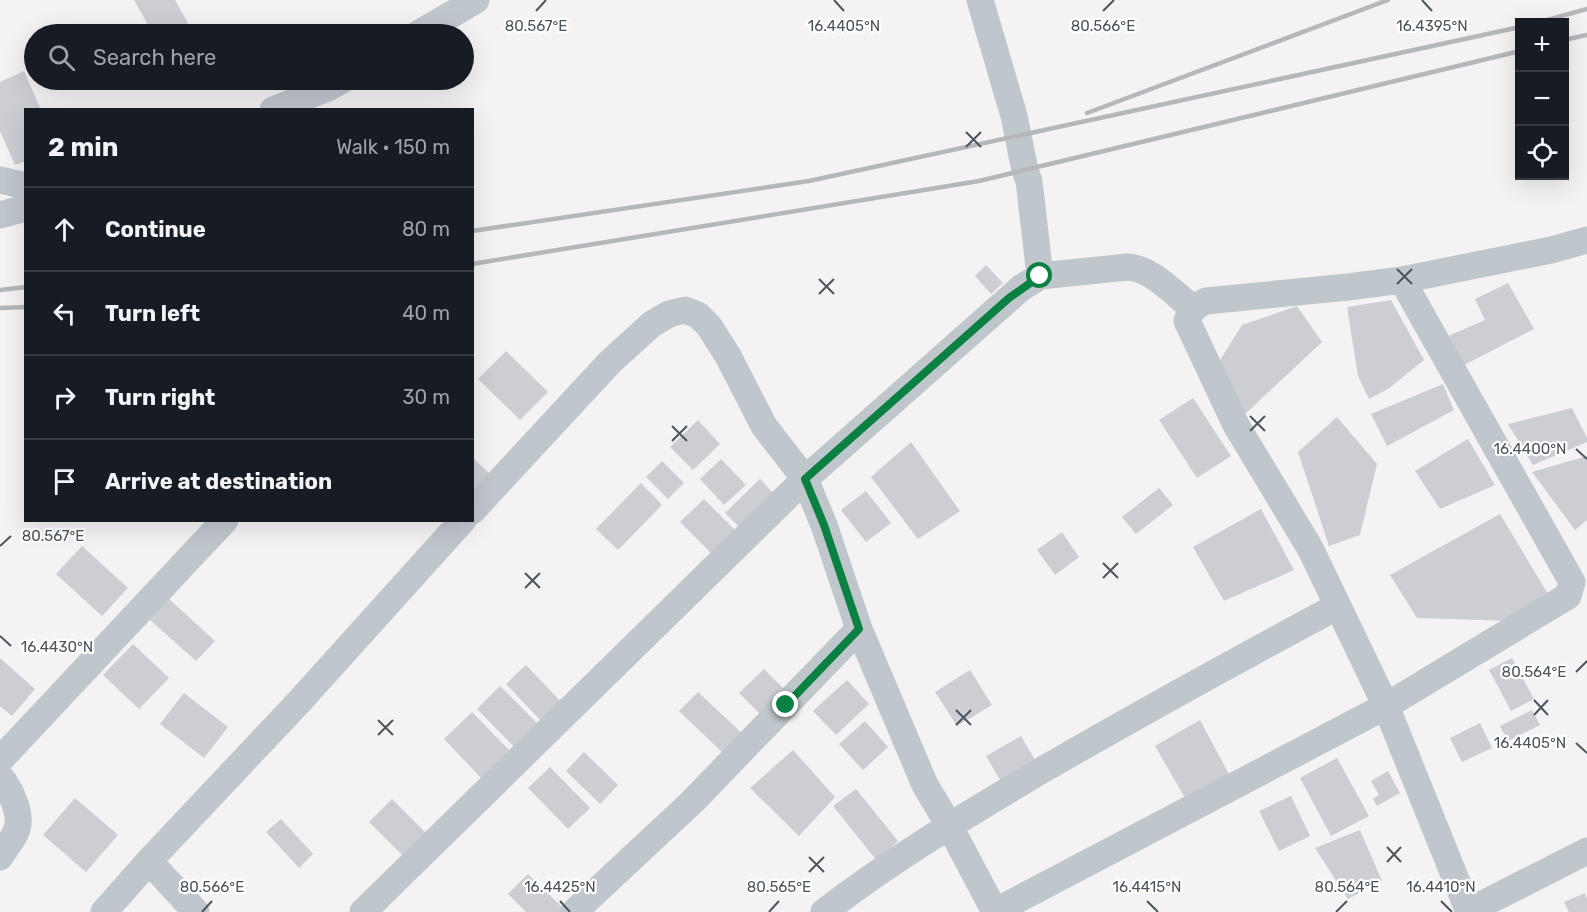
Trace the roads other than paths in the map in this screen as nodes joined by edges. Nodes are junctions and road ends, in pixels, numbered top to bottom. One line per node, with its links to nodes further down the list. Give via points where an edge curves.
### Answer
1 (476, 0): 3 (street)
2 (980, 0): 11 (street, via 1029,181)
3 (435, 24)
4 (323, 90): 5 (street)
5 (278, 108)
6 (0, 180): 7 (street)
7 (24, 186)
8 (24, 209): 9 (street)
9 (0, 215)
10 (1587, 240): 12 (street)
11 (1040, 276): 13 (street, via 1137,267); 14 (street, via 1004,302)
12 (1402, 280): 13 (street, via 1206,301); 20 (street, via 1572,582 1564,599)
13 (1194, 309): 18 (street, via 1187,321 1236,425 1310,548)
14 (805, 479): 15 (street, via 764,426 709,326 686,310 652,324 610,362); 19 (street); 30 (street)
15 (474, 508)
16 (223, 522): 21 (street)
17 (461, 522): 26 (street)
18 (1338, 606): 20 (street); 23 (street, via 1150,707)
19 (859, 629): 23 (street, via 925,785); 31 (street, via 692,802)
20 (1386, 706): 27 (street); 33 (street)
21 (0, 760)
22 (0, 776): 25 (street, via 17,811 18,828)
23 (949, 825): 32 (street); 33 (street)
24 (1587, 851): 27 (street)
25 (0, 857)
26 (148, 861): 28 (street); 29 (street)
27 (1469, 911)
28 (104, 912)
29 (196, 912)
30 (363, 912)
31 (574, 912)
32 (824, 912)
33 (994, 912)

